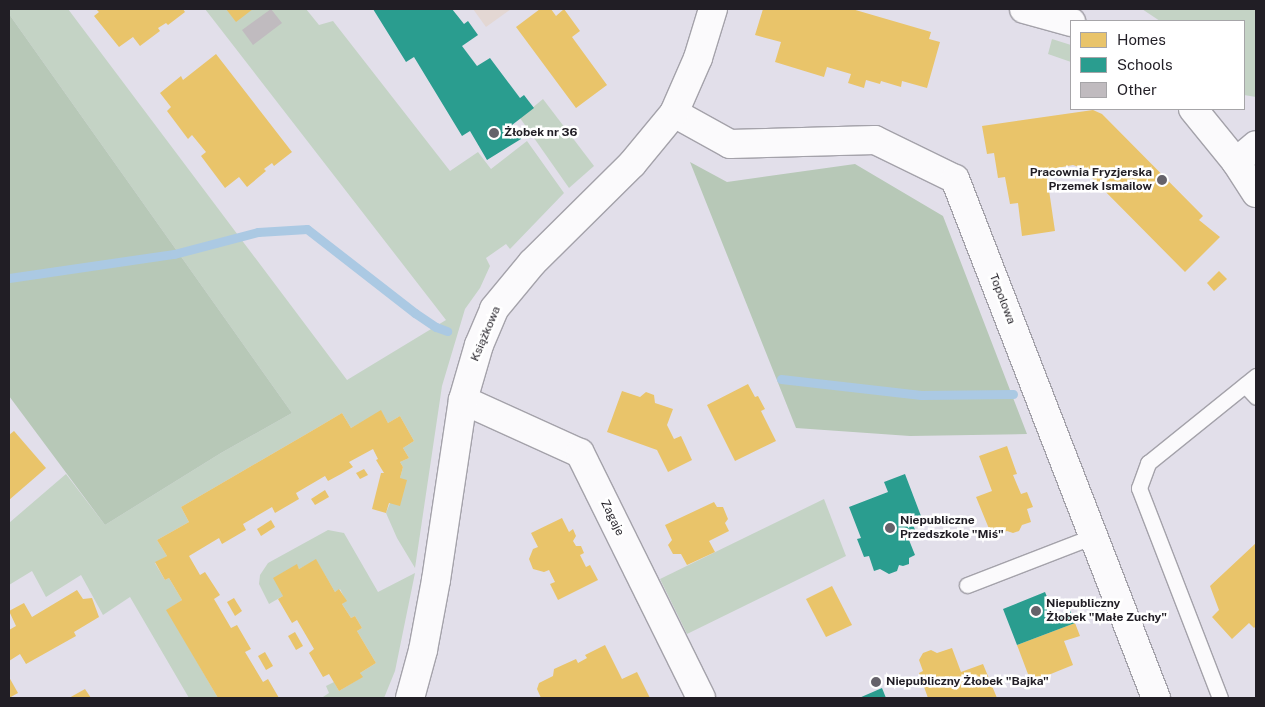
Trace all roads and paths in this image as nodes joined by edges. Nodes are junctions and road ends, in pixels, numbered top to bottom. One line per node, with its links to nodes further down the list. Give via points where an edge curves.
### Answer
1 (713, 9): 5 (street, Książkowa, via 698,58)
2 (1024, 9): 3 (street)
3 (1070, 22)
4 (1193, 110): 6 (street)
5 (674, 113): 10 (street, Książkowa, via 632,164 532,263 494,309 479,345); 11 (street, Topolowa, via 730,144 875,140 955,179)
6 (1246, 154): 7 (street)
7 (1256, 194)
8 (1250, 380): 9 (lane); 16 (lane, via 1148,463 1139,488)
9 (1256, 397)
10 (463, 400): 13 (street, Książkowa, via 424,650); 14 (street, Zagaje, via 580,453)
11 (1094, 536): 12 (lane); 15 (street, Topolowa)
12 (967, 585)
13 (410, 698)
14 (701, 698)
15 (1156, 698)
16 (1220, 698)

